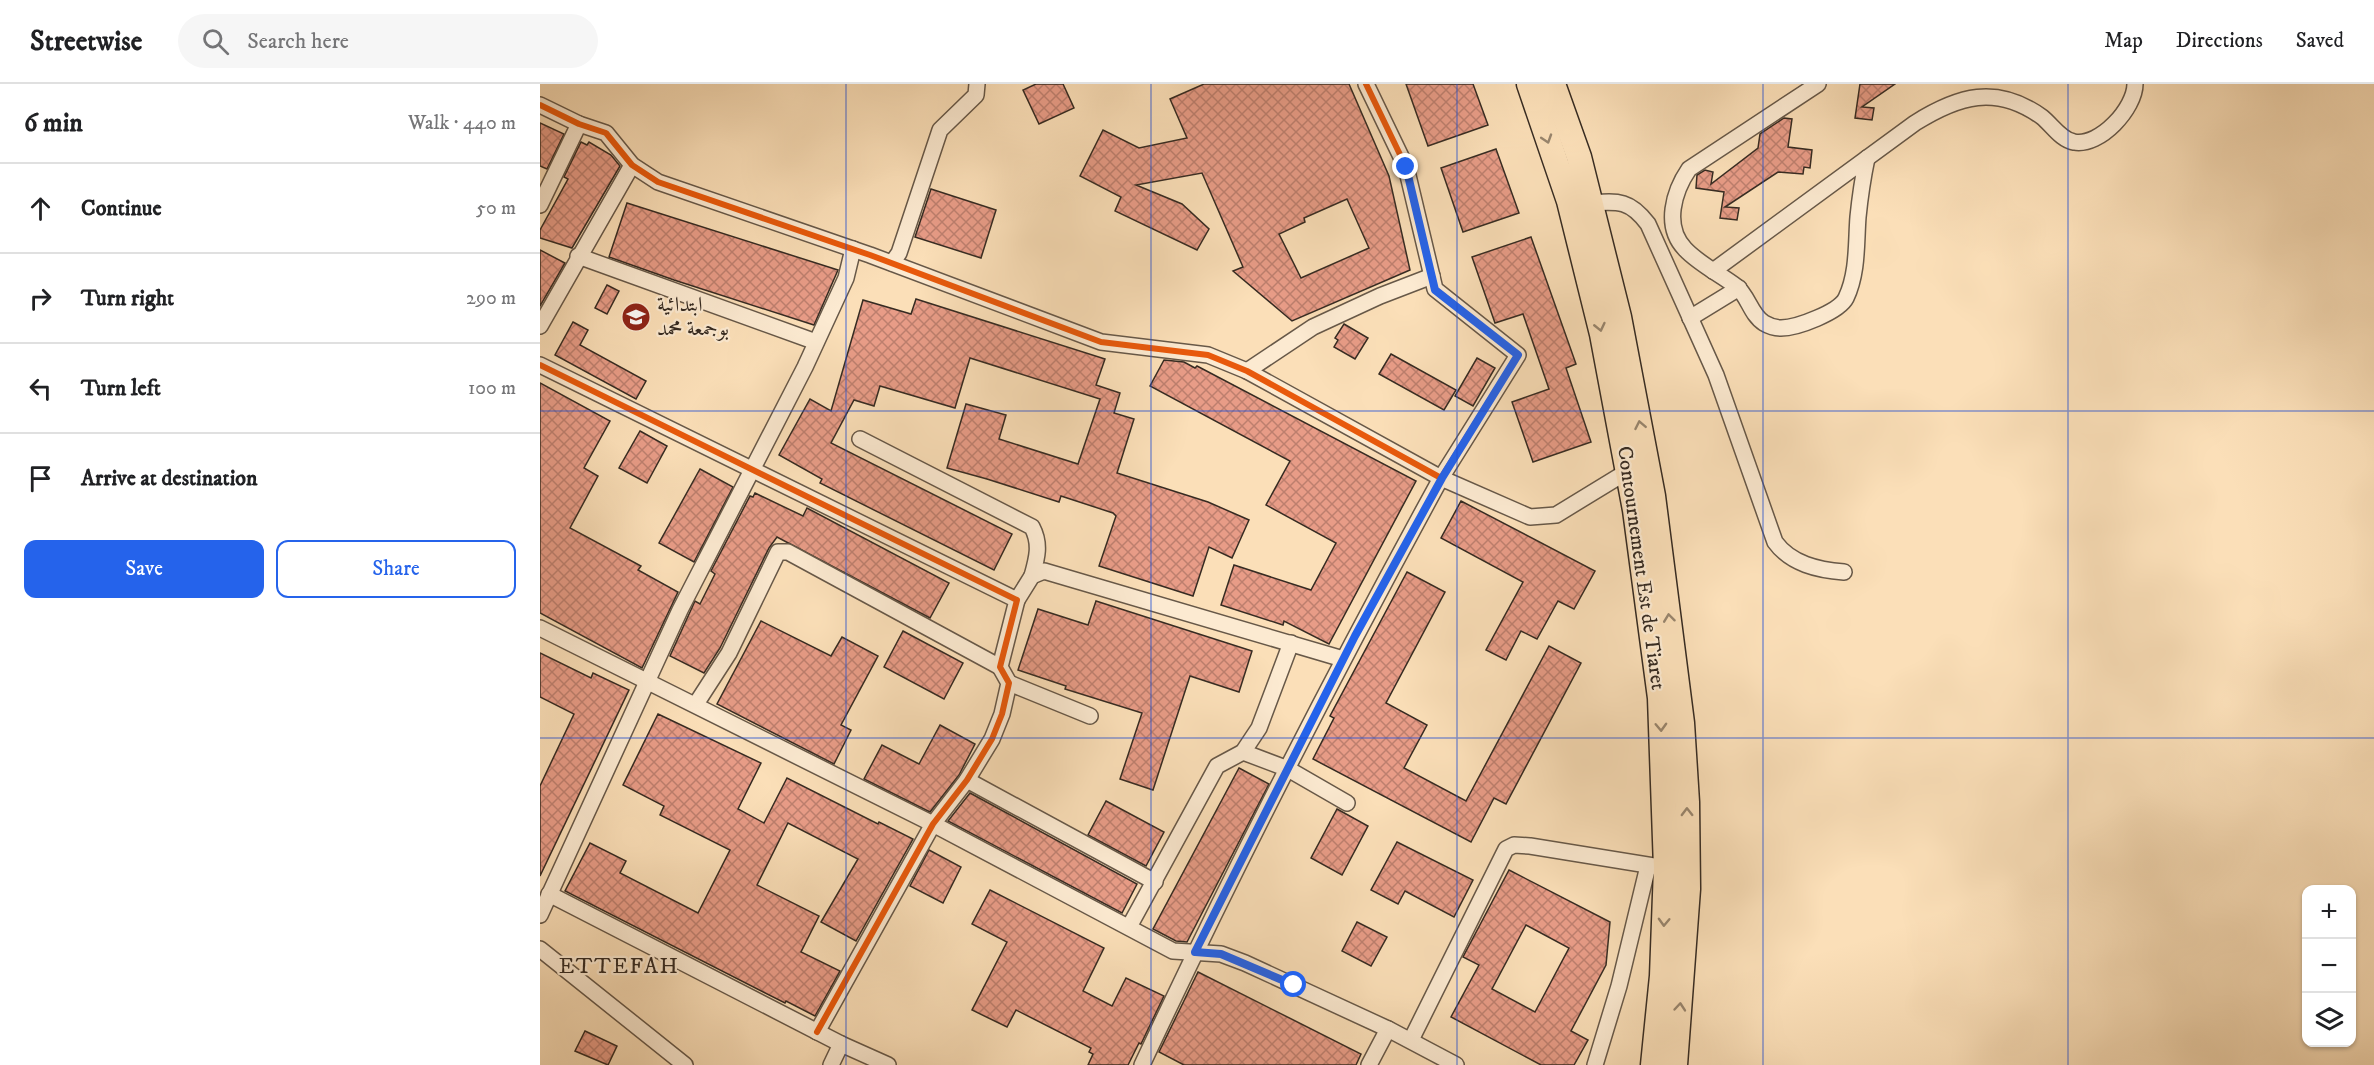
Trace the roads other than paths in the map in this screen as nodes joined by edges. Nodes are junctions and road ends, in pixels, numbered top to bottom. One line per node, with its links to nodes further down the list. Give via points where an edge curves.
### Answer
1 (977, 84): 16 (street, via 976,95 940,130)
2 (1366, 84): 18 (street, via 1406,167)
3 (1529, 84): 27 (highway, Contournement Est de Tiaret, one-way to 27, via 1569,201 1602,334)
4 (1554, 84): 12 (highway, Contournement Est de Tiaret)
5 (1818, 84): 17 (street, via 1689,169 1678,184 1673,203 1676,236 1684,249)
6 (2135, 84): 7 (street, via 2128,106 2112,126 2083,143 2066,139 2024,106 1992,97)
7 (1984, 90): 10 (street, via 1941,106)
8 (540, 105): 9 (street)
9 (579, 124): 11 (street, via 606,133); 13 (street)
10 (1867, 158): 17 (street); 19 (street, via 1855,270 1845,300 1818,317 1776,328 1763,323)
11 (632, 165): 14 (street, via 658,182); 15 (street)
12 (1590, 203): 20 (street, via 1625,204 1637,211 1648,224); 64 (highway, Contournement Est de Tiaret, one-way to 12, via 1688,889 1682,723 1653,496 1619,317)
13 (540, 205)
14 (853, 249): 16 (street); 22 (street, via 846,278)
15 (578, 256): 21 (street); 22 (street)
16 (892, 263): 24 (street, via 1101,342 1208,355)
17 (1713, 271): 19 (street)
18 (1432, 276): 24 (street, via 1313,327); 28 (street, via 1435,290 1518,355)
19 (1739, 288): 20 (street)
20 (1690, 318): 29 (street, via 1716,375 1775,542 1783,553 1802,563)
21 (540, 326)
22 (816, 342): 26 (street)
23 (540, 365): 26 (street)
24 (1247, 371): 28 (street)
25 (860, 439): 30 (street, via 1032,527 1038,553)
26 (752, 469): 31 (street); 36 (street)
27 (1628, 471): 28 (street, via 1556,515 1530,517); 45 (highway, Contournement Est de Tiaret, one-way to 45, via 1660,698)
28 (1442, 478): 34 (street)
29 (1844, 572)
30 (1032, 576): 31 (street); 33 (street, via 1044,571)
31 (1017, 600): 35 (street)
32 (540, 628): 36 (street)
33 (1291, 642): 34 (street); 40 (street, via 1259,728)
34 (1343, 659): 41 (street)
35 (1000, 667): 37 (street); 38 (street, via 788,552 778,552 729,653)
36 (647, 680): 38 (street); 47 (street)
37 (1009, 683): 39 (street); 42 (street, via 992,739)
38 (696, 704): 44 (street)
39 (1090, 716)
40 (1243, 752): 41 (street); 46 (street, via 1217,766)
41 (1288, 769): 43 (street); 51 (street)
42 (967, 780): 44 (street); 46 (street)
43 (1347, 803)
44 (933, 824): 49 (street); 53 (street)
45 (1657, 867): 54 (street, via 1530,846 1506,849); 62 (street); 63 (highway, Contournement Est de Tiaret, one-way to 63, via 1662,976)
46 (1155, 882): 49 (street)
47 (549, 894): 48 (street); 53 (street)
48 (540, 915)
49 (1129, 927): 51 (street, via 1173,951)
50 (540, 949): 56 (street)
51 (1195, 952): 52 (street, via 1221,954 1245,963); 59 (street)
52 (1388, 1029): 54 (street); 60 (street)
53 (817, 1032): 55 (street)
54 (1411, 1040): 61 (street)
55 (841, 1044): 57 (street); 58 (street)
56 (685, 1065)
57 (831, 1065)
58 (888, 1065)
59 (1142, 1065)
60 (1369, 1065)
61 (1456, 1065)
62 (1595, 1065)
63 (1653, 1065)
64 (1675, 1065)

